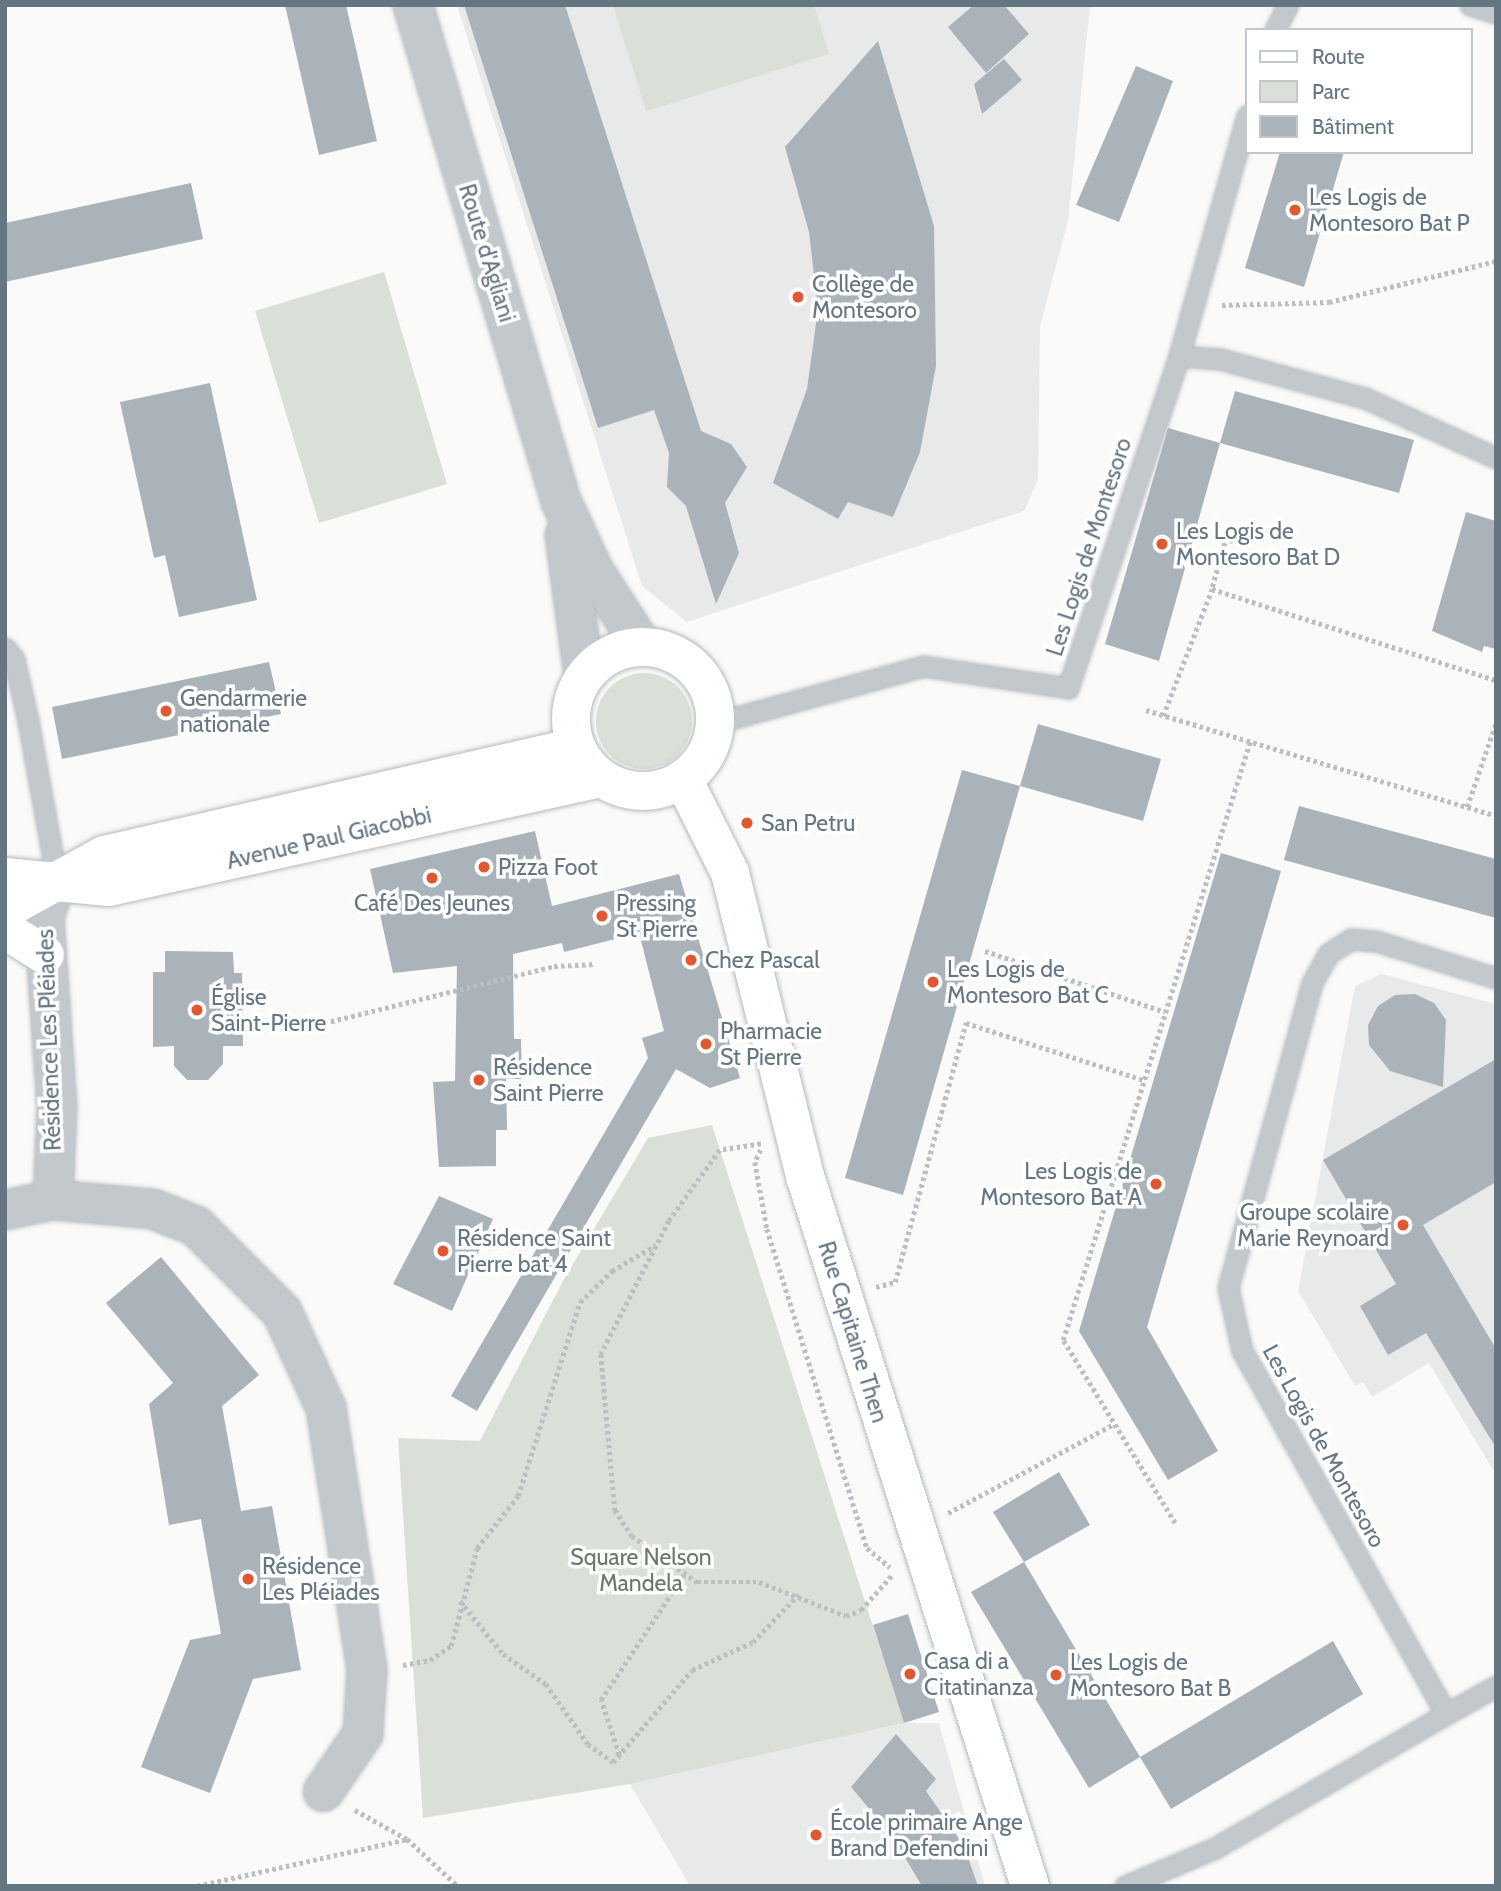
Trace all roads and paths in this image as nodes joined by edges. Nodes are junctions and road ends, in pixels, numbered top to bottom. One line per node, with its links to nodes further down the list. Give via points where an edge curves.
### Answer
1 (412, 5): 11 (street, Route d'Agliani)
2 (1288, 5): 5 (lane)
3 (1470, 5): 4 (lane)
4 (1496, 13)
5 (1276, 28)
6 (1246, 119): 8 (lane, Les Logis de Montesoro)
7 (1496, 261): 8 (path, via 1329,302)
8 (1194, 306): 9 (lane, Les Logis de Montesoro)
9 (1179, 356): 10 (lane, via 1220,359 1365,398); 20 (lane, Les Logis de Montesoro, via 1068,688 923,666)
10 (1496, 458)
11 (561, 501): 14 (street, Route d'Agliani, via 593,570); 16 (street, Route d'Agliani)
12 (1273, 528): 13 (path, via 1225,543)
13 (1212, 589): 17 (path); 19 (path)
14 (642, 646): 16 (main road, via 609,654); 20 (main road, via 686,660 703,678)
15 (5, 649): 29 (lane, via 14,659 28,721)
16 (584, 676): 23 (main road, via 572,710)
17 (1496, 680)
18 (1146, 710): 19 (path)
19 (1163, 716): 22 (path)
20 (715, 723): 25 (main road, via 710,745)
21 (1496, 723): 26 (path)
22 (1251, 742): 26 (path); 36 (path)
23 (576, 747): 24 (main road); 29 (main road, Avenue Paul Giacobbi, via 104,855)
24 (601, 778): 25 (main road, via 642,791); 29 (main road, Avenue Paul Giacobbi, via 109,887)
25 (683, 779): 39 (main road, Rue Capitaine Then, via 730,873)
26 (1467, 807): 27 (path)
27 (1496, 816)
28 (5, 877): 29 (main road, Avenue Paul Giacobbi)
29 (57, 881): 30 (main road, Avenue Paul Giacobbi); 33 (street, Résidence Les Pléiades, via 44,916)
30 (5, 910)
31 (5, 930): 33 (main road)
32 (985, 951): 36 (path)
33 (46, 954): 40 (street, Résidence Les Pléiades, via 57,1108)
34 (594, 964): 37 (path, via 554,966)
35 (1496, 978): 54 (lane, Les Logis de Montesoro, via 1376,941 1351,939 1328,954 1312,983 1228,1288 1242,1351)
36 (1165, 1012): 38 (path)
37 (324, 1023)
38 (1144, 1080): 43 (path, via 966,1023 895,1282); 44 (path, via 1063,1340)
39 (779, 1135): 42 (path, via 720,1150); 43 (main road, Rue Capitaine Then); 47 (path, via 755,1162 767,1229 867,1548)
40 (53, 1200): 41 (street); 52 (street, via 153,1209 196,1226 282,1312 326,1408)
41 (5, 1210)
42 (657, 1245): 48 (path, via 601,1354 608,1447 615,1510 632,1536); 50 (path, via 612,1271 580,1302 518,1496 477,1548)
43 (842, 1296): 46 (main road, Rue Capitaine Then)
44 (1114, 1424): 45 (path); 46 (path)
45 (1174, 1523)
46 (913, 1531): 51 (main road, Rue Capitaine Then)
47 (895, 1571): 49 (path, via 861,1610 846,1616); 51 (path)
48 (685, 1573): 49 (path, via 697,1581 759,1582); 55 (path, via 601,1700)
49 (799, 1594): 55 (path, via 753,1642 692,1670)
50 (459, 1601): 52 (path, via 451,1646 430,1660); 55 (path, via 503,1654 546,1684 588,1744 613,1762)
51 (944, 1610): 60 (main road, Rue Capitaine Then)
52 (367, 1670): 56 (street, via 363,1734)
53 (1496, 1686): 54 (lane)
54 (1446, 1714): 61 (lane, via 1215,1848)
55 (619, 1755)
56 (323, 1792): 57 (path)
57 (407, 1839): 58 (path); 59 (path)
58 (197, 1886)
59 (458, 1886)
60 (1030, 1886)
61 (1125, 1886)

